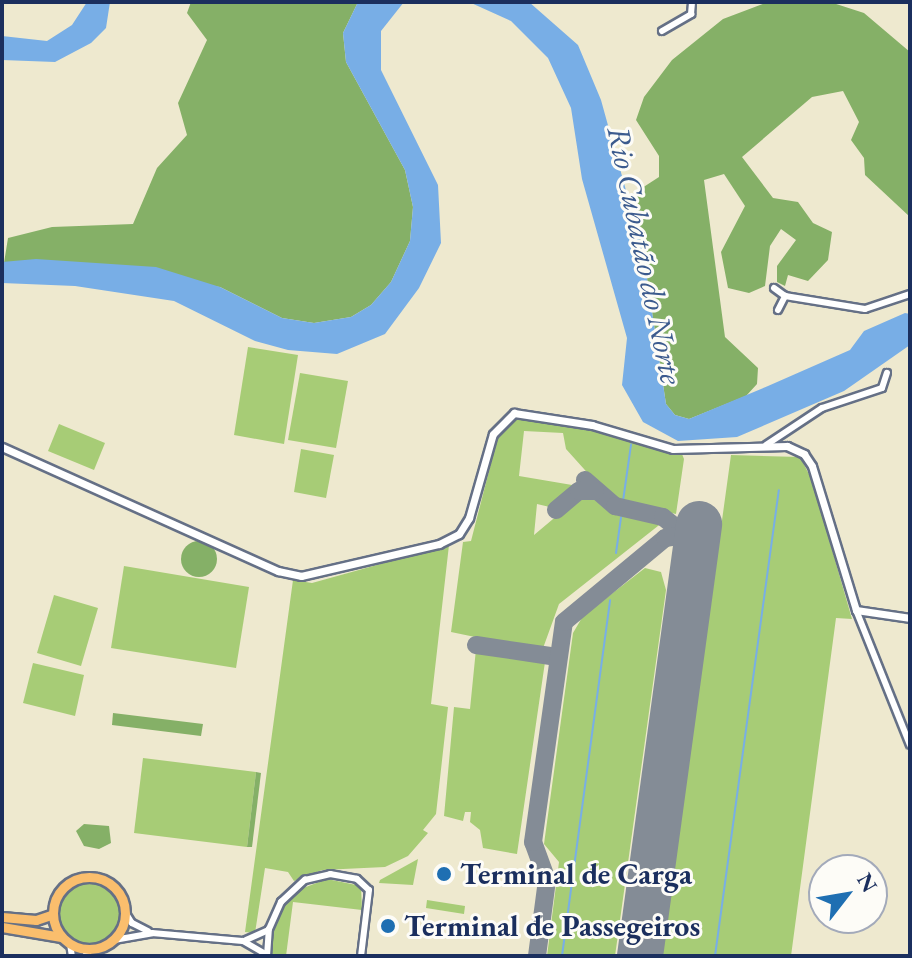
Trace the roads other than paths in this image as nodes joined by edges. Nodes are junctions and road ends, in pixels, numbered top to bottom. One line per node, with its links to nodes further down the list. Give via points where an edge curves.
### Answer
1 (692, 2): 2 (street, via 691,14)
2 (662, 31)
3 (774, 288): 5 (street)
4 (910, 294): 5 (street, via 865,309)
5 (785, 296): 6 (street)
6 (778, 310)
7 (887, 373): 8 (street, via 882,388 822,408)
8 (766, 445): 9 (street, via 673,449 592,425 514,413 493,434 462,531 439,544 317,574 292,575); 10 (street, via 796,449 809,459)
9 (2, 447)
10 (856, 610): 11 (street); 12 (street)
11 (910, 618)
12 (910, 745)
13 (125, 912): 14 (main road, via 111,884 89,877 60,892); 18 (street, via 132,923); 20 (main road)
14 (53, 914): 15 (main road, via 36,920); 19 (main road)
15 (2, 917)
16 (2, 927): 19 (main road)
17 (269, 929): 21 (street); 24 (street); 26 (street, via 277,908 297,885 322,875 346,875 369,890)
18 (152, 933): 20 (street); 21 (street)
19 (61, 937): 22 (main road)
20 (114, 940): 23 (main road)
21 (243, 941): 24 (street)
22 (70, 944): 23 (main road); 25 (street)
23 (87, 953)
24 (267, 955)
25 (72, 956)
26 (361, 956)

